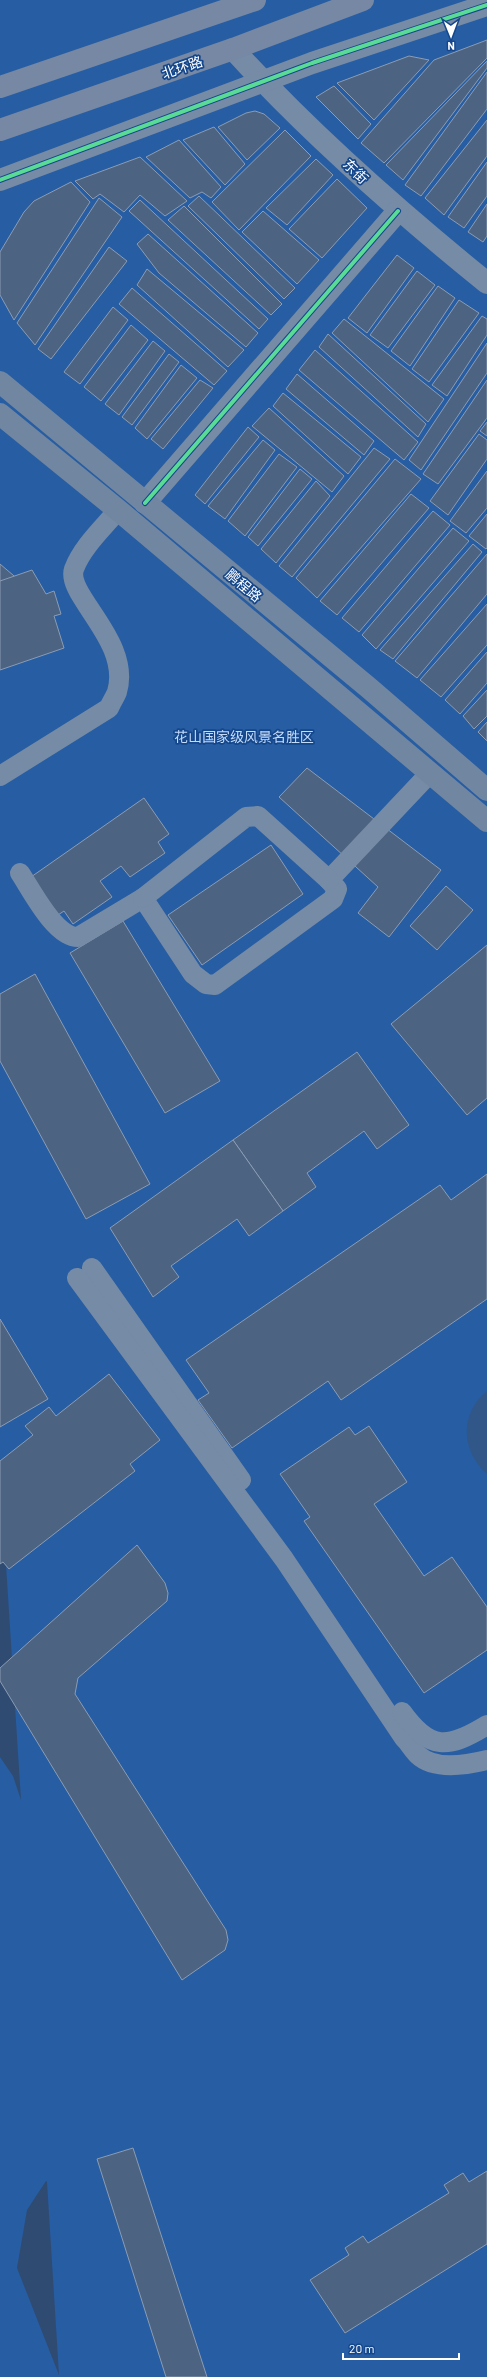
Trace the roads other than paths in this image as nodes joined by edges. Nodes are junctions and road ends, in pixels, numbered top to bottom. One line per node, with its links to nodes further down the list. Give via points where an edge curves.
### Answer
1 (255, 0): 6 (main road)
2 (363, 0): 4 (main road, 北环路)
3 (487, 5): 5 (street, via 435,20)
4 (233, 50): 5 (street, 东街); 7 (main road, 北环路)
5 (262, 82): 8 (street); 9 (street, 东街)
6 (0, 88)
7 (0, 130)
8 (0, 180)
9 (398, 211): 10 (street, 东街); 13 (street)
10 (487, 283)
11 (0, 382): 13 (main road, 鹏程路)
12 (0, 414): 14 (main road, 鹏程路)
13 (145, 503): 17 (main road, 鹏程路, via 369,688)
14 (118, 510): 15 (main road, 鹏程路); 16 (lane, via 82,555 74,570 75,585 106,633 116,654 117,691 109,708)
15 (430, 773): 18 (main road, 鹏程路); 20 (lane)
16 (0, 776)
17 (487, 790)
18 (487, 821)
19 (20, 873): 21 (lane, via 50,919 65,934 72,937 78,937)
20 (329, 880): 21 (lane, via 258,816 253,816 246,817); 21 (lane, via 337,889 333,899 215,985 206,984 193,974)
21 (142, 898)
22 (487, 1725): 23 (lane, via 463,1739 445,1742 427,1739 415,1731 85,1273 284,1559 404,1738 419,1756 433,1764 470,1764)
23 (487, 1760)

